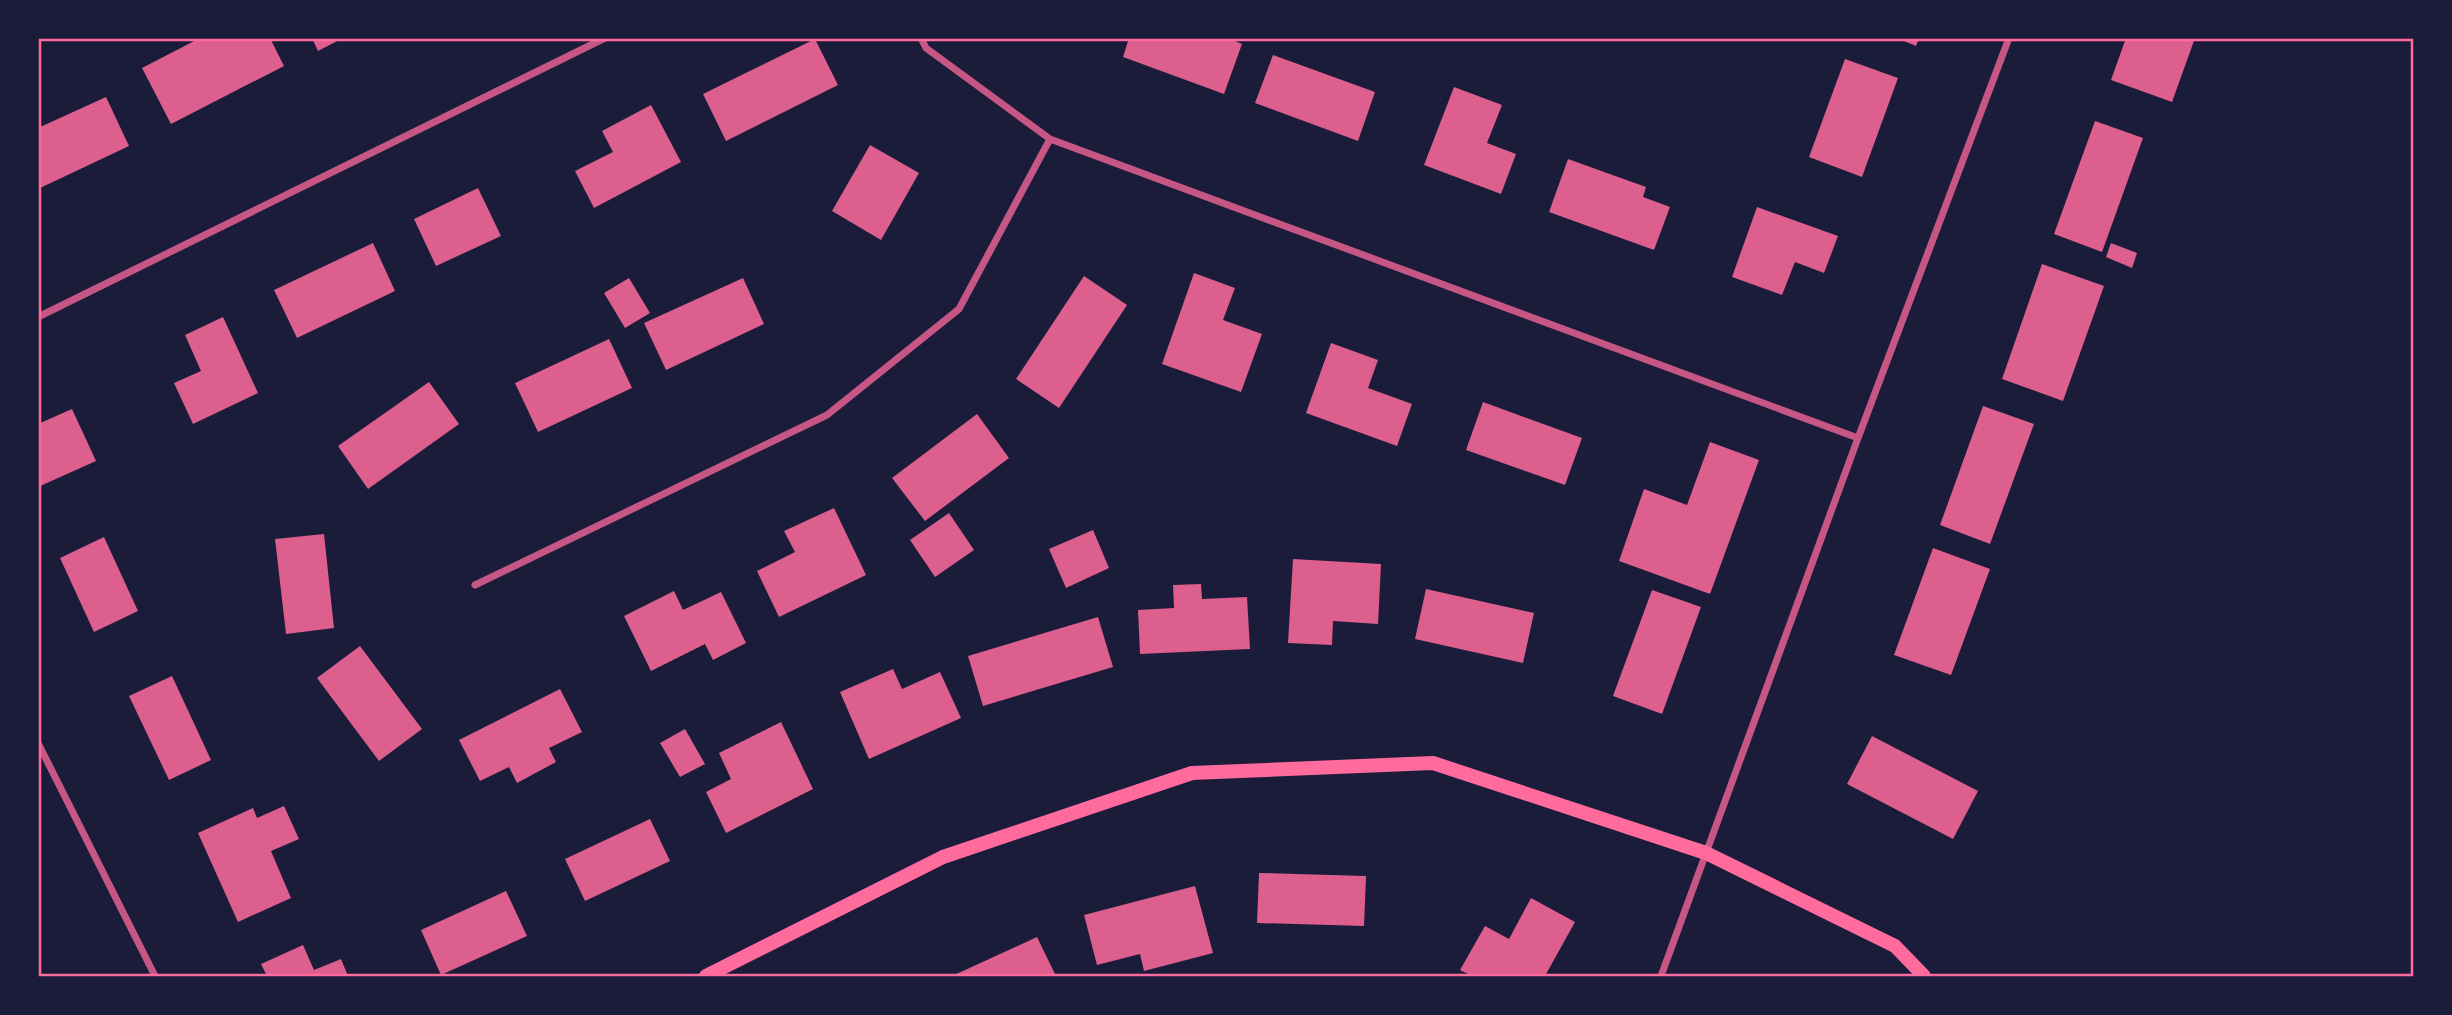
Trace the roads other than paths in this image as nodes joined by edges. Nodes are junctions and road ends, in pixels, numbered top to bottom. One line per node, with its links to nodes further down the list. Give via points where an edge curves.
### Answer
1 (605, 38): 5 (street)
2 (921, 38): 4 (street, via 926,48)
3 (2009, 38): 6 (street)
4 (1049, 139): 6 (street); 7 (street, via 959,309 827,415)
5 (38, 317)
6 (1858, 438): 9 (street)
7 (475, 585)
8 (38, 743): 10 (street)
9 (1706, 853): 11 (main road, via 1433,763 1192,773 943,857); 12 (street); 13 (main road, via 1895,946)
10 (155, 976)
11 (706, 976)
12 (1661, 976)
13 (1924, 976)

